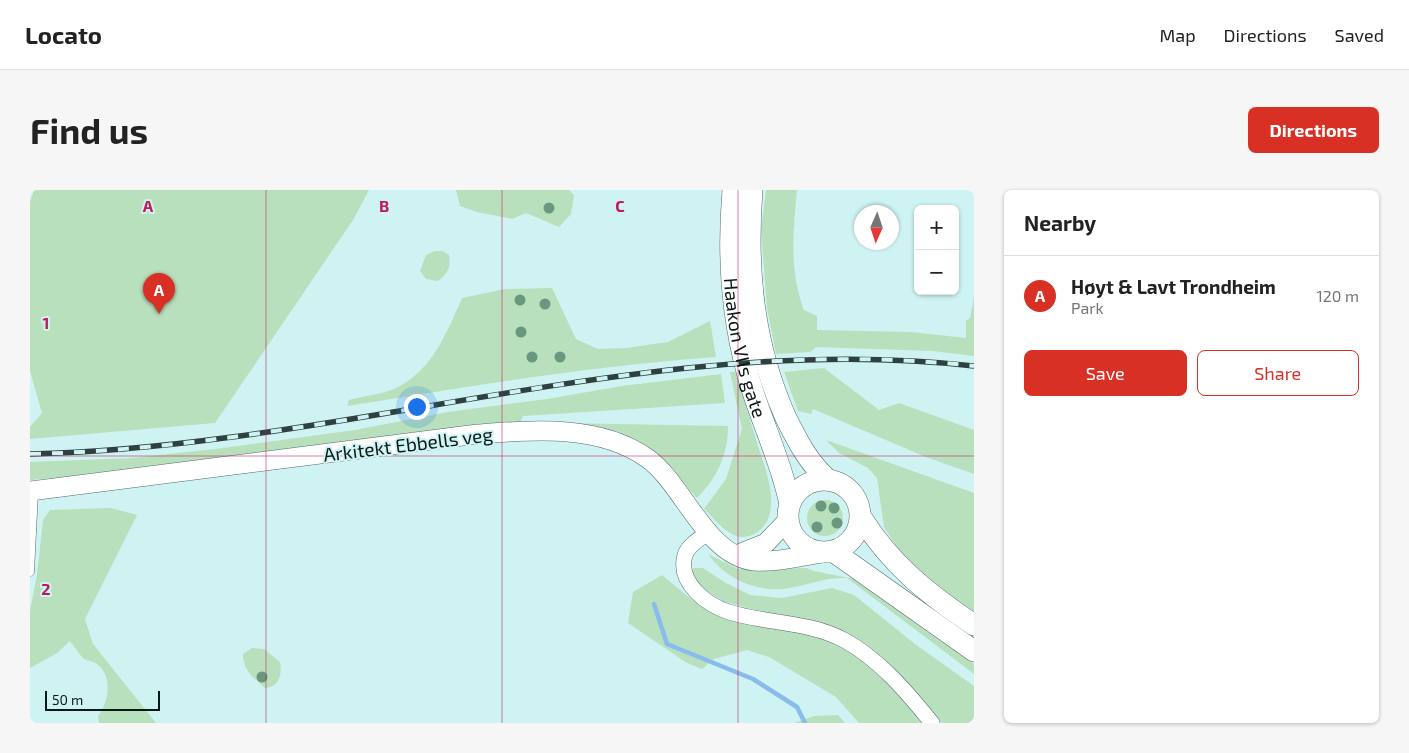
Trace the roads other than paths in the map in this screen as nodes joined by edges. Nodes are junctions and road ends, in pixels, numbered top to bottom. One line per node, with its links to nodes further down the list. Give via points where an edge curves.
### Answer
1 (733, 190): 5 (main road, Haakon VIIs gate, via 729,231 732,288 740,342 753,392 786,482)
2 (752, 190): 3 (main road, Haakon VIIs gate, via 749,234 751,282 760,341 773,388 793,433 812,466)
3 (828, 480): 5 (main road, via 809,483); 6 (main road, via 848,488 859,506)
4 (32, 491): 7 (street, Arkitekt Ebbells veg, via 478,434 526,430 568,432 624,445 648,458 667,477); 10 (lane, Arkitekt Ebbells veg)
5 (788, 510): 8 (main road, via 790,530 799,543 812,551); 9 (street, via 766,543)
6 (861, 517): 8 (main road, via 853,539 844,547); 11 (main road, via 898,566 932,597)
7 (709, 532): 9 (street, Arkitekt Ebbells veg); 13 (street, via 693,543 685,554 684,571 688,582 710,604 730,612 808,626 843,640 868,656 895,680)
8 (828, 552): 9 (street, Arkitekt Ebbells veg, via 762,561); 12 (main road)
9 (736, 555)
10 (30, 572)
11 (974, 625)
12 (974, 651)
13 (932, 723)

